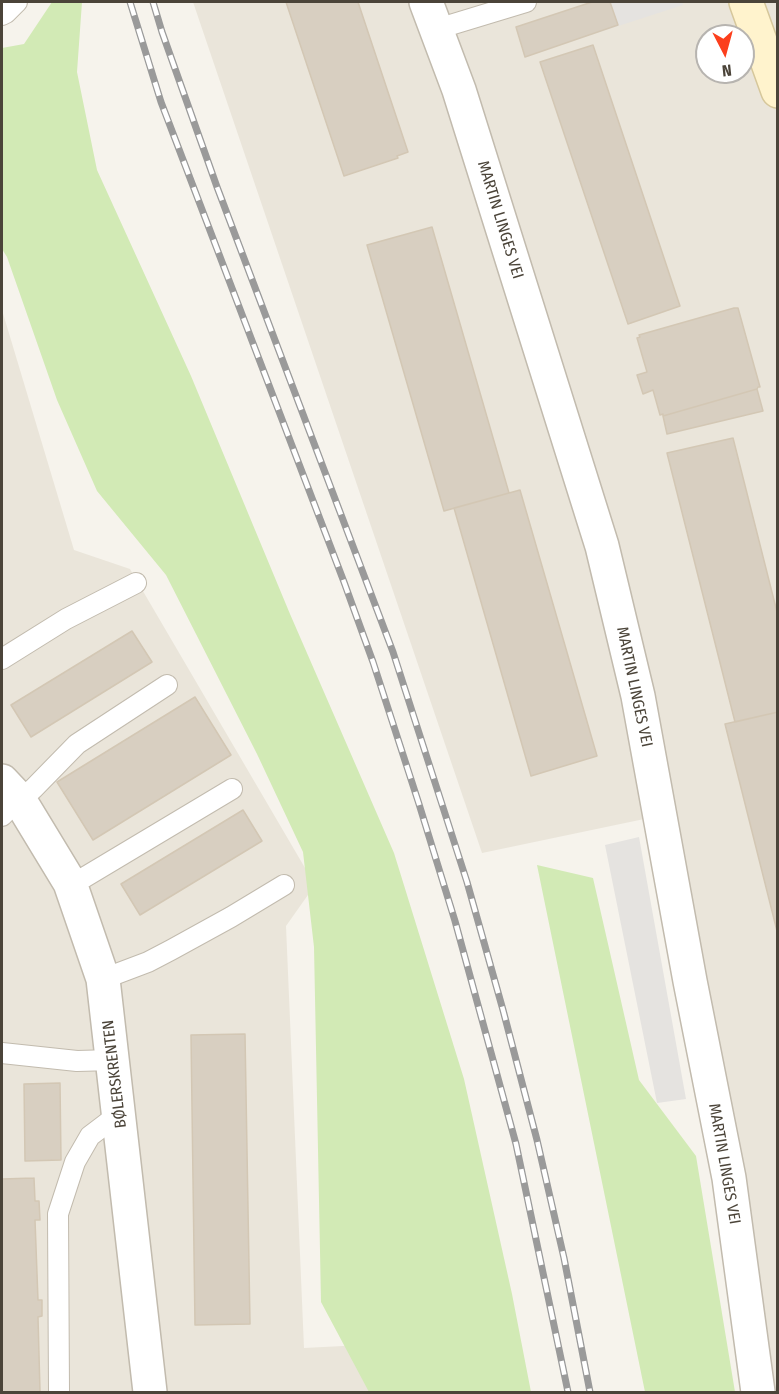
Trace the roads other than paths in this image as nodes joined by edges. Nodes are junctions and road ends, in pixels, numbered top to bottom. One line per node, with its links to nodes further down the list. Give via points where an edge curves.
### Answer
1 (17, 2): 4 (lane)
2 (526, 2): 5 (lane)
3 (746, 2): 6 (main road)
4 (2, 15)
5 (431, 15): 20 (street, MARTIN LINGES VEI, via 476,142 602,546 638,696 729,1178)
6 (777, 91)
7 (136, 583): 8 (lane, via 66,619)
8 (2, 659)
9 (166, 685): 11 (lane, via 77,744 33,789)
10 (232, 789): 12 (lane)
11 (7, 799): 12 (street, BØLERSKRENTEN)
12 (70, 883): 14 (street, BØLERSKRENTEN)
13 (284, 885): 14 (lane, via 171,951)
14 (103, 979): 16 (street, BØLERSKRENTEN)
15 (2, 1053): 16 (lane, via 77,1061)
16 (113, 1060): 17 (street, BØLERSKRENTEN)
17 (119, 1114): 18 (lane, via 90,1136 75,1162 58,1214); 19 (street, BØLERSKRENTEN)
18 (59, 1392)
19 (150, 1392)
20 (758, 1392)

